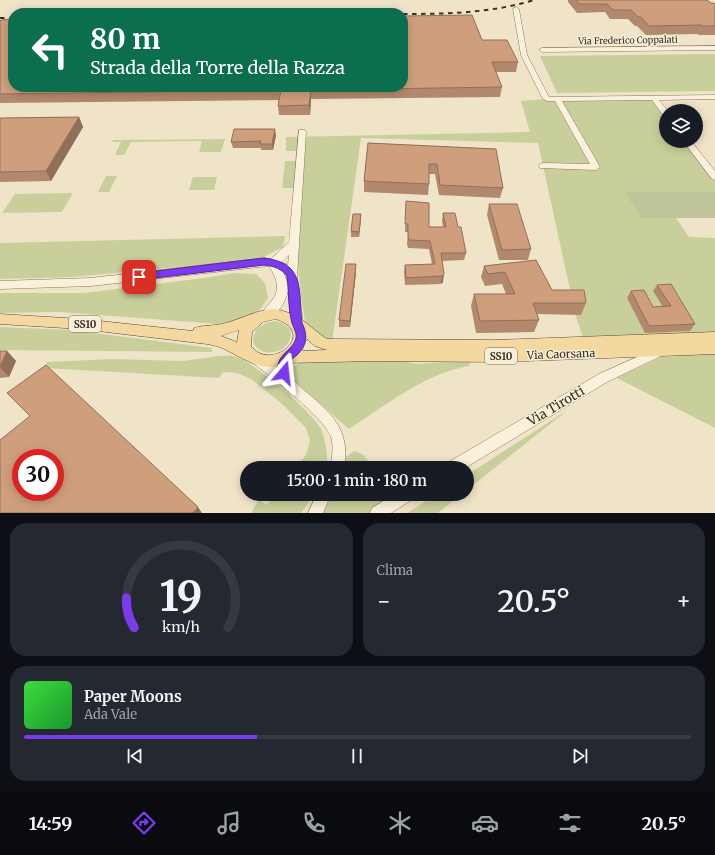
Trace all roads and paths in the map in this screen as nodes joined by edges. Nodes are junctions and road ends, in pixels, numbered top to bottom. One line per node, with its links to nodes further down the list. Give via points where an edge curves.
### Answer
1 (516, 9): 6 (street, via 524,55 548,99)
2 (715, 48): 3 (street, Via Frederico Coppalati)
3 (542, 50)
4 (715, 97): 5 (street)
5 (654, 98): 6 (street); 7 (street)
6 (557, 99): 10 (street, via 596,167)
7 (659, 104)
8 (302, 132): 12 (street)
9 (692, 148): 11 (street)
10 (543, 166)
11 (715, 178)
12 (295, 243): 13 (street); 14 (street)
13 (273, 263): 14 (street, via 286,268); 15 (street, via 249,263 91,282); 16 (street, via 280,276 283,290 278,303)
14 (292, 276): 18 (street)
15 (0, 285)
16 (262, 317): 18 (main road, via 284,315); 19 (main road, SS10, via 221,330); 23 (main road, via 250,324 244,336 244,348)
17 (0, 319): 19 (main road, SS10)
18 (297, 323): 20 (main road, Via Caorsana / SS10, via 320,342 329,345 496,346); 24 (main road, via 301,331 299,344)
19 (169, 333): 23 (main road, SS10, via 224,342)
20 (715, 338)
21 (715, 348): 22 (main road, Via Caorsana / SS10)
22 (664, 350): 24 (main road, Via Caorsana / SS10, via 498,356); 27 (street, Via Tirotti, via 603,378)
23 (253, 357): 24 (main road, via 267,361 277,361); 25 (street)
24 (286, 357): 25 (street, via 284,373)
25 (292, 388): 26 (street, via 328,420 336,434)
26 (338, 461)
27 (464, 461)
28 (321, 501): 30 (street)
29 (396, 501): 31 (street)
30 (315, 513)
31 (376, 513)

